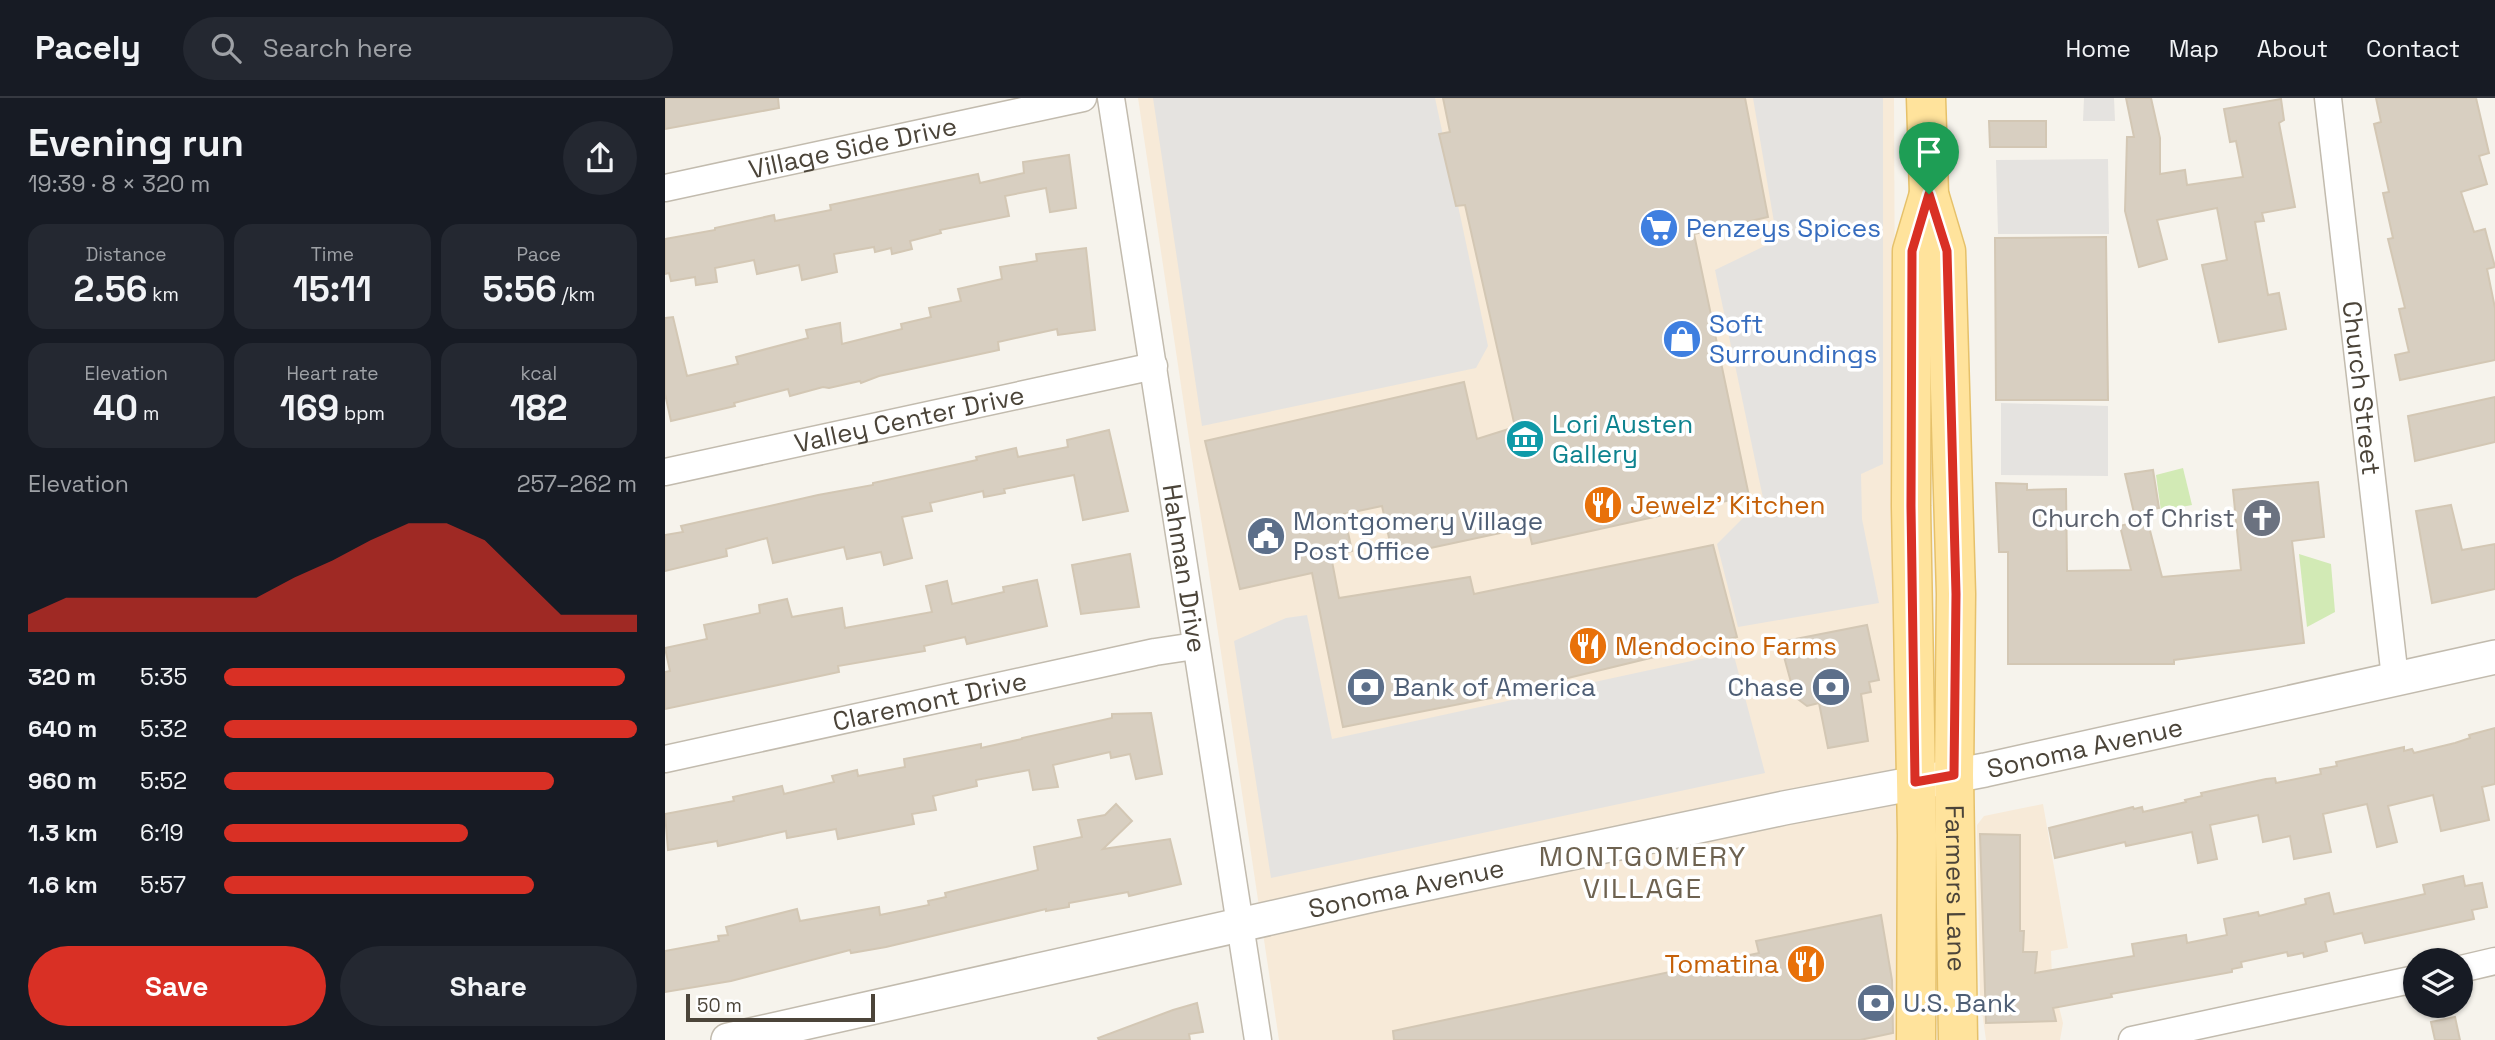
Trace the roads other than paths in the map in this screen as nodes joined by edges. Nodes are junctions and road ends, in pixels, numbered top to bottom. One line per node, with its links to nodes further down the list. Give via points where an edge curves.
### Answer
1 (1083, 98): 5 (street, Village Side Drive)
2 (1111, 98): 7 (street, Hahman Drive)
3 (1926, 98): 6 (main road, Farmers Lane)
4 (2328, 98): 11 (street, Church Street)
5 (665, 188)
6 (1929, 194): 13 (main road, Farmers Lane, via 1947,251 1956,594); 14 (main road, Farmers Lane, via 1912,251)
7 (1154, 366): 8 (street, Valley Center Drive); 9 (street, Hahman Drive)
8 (665, 472)
9 (1195, 646): 12 (street, Claremont Drive); 15 (street, Hahman Drive)
10 (2495, 657): 11 (street, Sonoma Avenue)
11 (2395, 678): 13 (street, Sonoma Avenue)
12 (665, 759)
13 (1954, 775): 14 (street, Sonoma Avenue); 22 (main road, Farmers Lane)
14 (1915, 782): 15 (street, Sonoma Avenue); 21 (main road, Farmers Lane)
15 (1241, 925): 19 (street, Sonoma Avenue); 20 (street, Hahman Drive)
16 (2495, 961): 17 (street)
17 (2473, 966)
18 (2403, 982): 23 (street)
19 (728, 1040)
20 (1258, 1040)
21 (1916, 1040)
22 (1958, 1040)
23 (2132, 1040)

